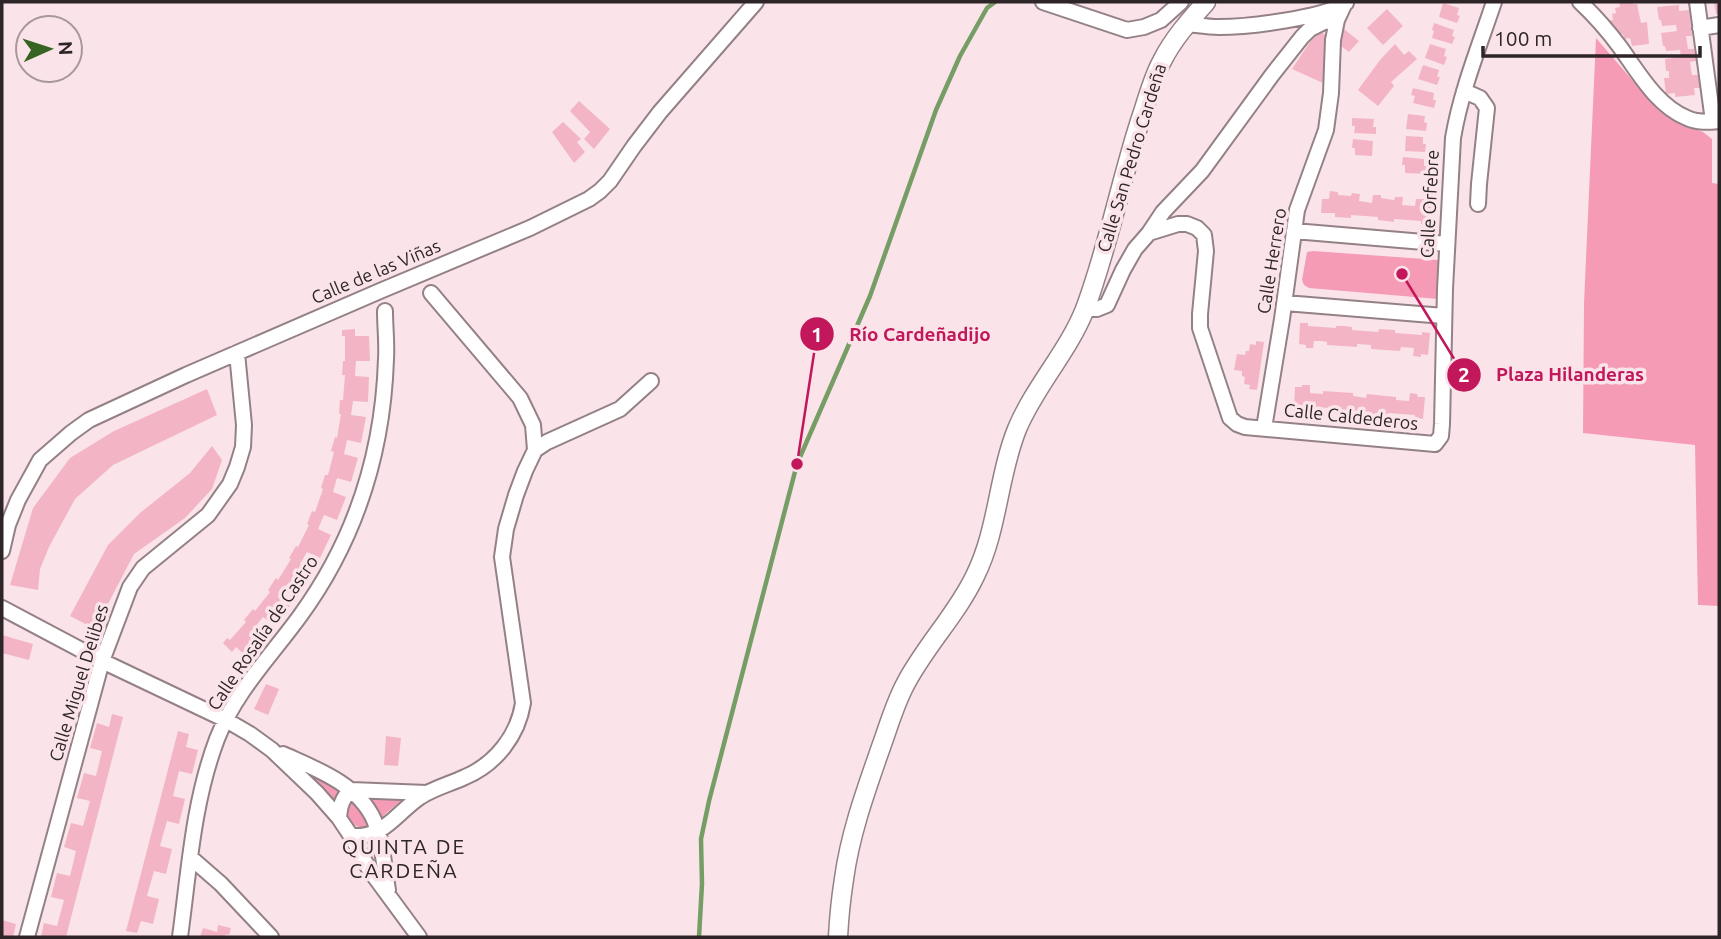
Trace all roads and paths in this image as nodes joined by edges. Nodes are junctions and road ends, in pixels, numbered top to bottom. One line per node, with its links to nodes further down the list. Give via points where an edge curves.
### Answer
1 (757, 2): 24 (street, Calle de las Viñas, via 660,112 610,181 589,199)
2 (1043, 2): 3 (street, via 1127,30 1161,20)
3 (1181, 2)
4 (1206, 2): 10 (main road, Calle San Pedro Cardeña)
5 (1493, 2): 13 (street, Calle Orfebre)
6 (1580, 2): 14 (street, via 1666,105 1690,120)
7 (1697, 2): 12 (street)
8 (1346, 3): 9 (street, Calle Herrero); 10 (street, via 1305,17 1268,22 1220,27)
9 (1337, 20): 16 (street, Calle Herrero, via 1326,130); 17 (street, via 1310,29)
10 (1186, 24): 23 (main road, Calle San Pedro Cardeña, via 1160,63 1151,88)
11 (1719, 25): 12 (street)
12 (1700, 28): 14 (street)
13 (1464, 91): 15 (street, via 1480,98 1487,108); 18 (street, Calle Orfebre, via 1453,138)
14 (1716, 121)
15 (1478, 204)
16 (1294, 231): 18 (street); 20 (street, Calle Herrero)
17 (1149, 233): 23 (street, via 1122,270 1107,305); 26 (street, Calle Caldederos, via 1187,224 1204,235 1200,328 1230,418 1245,427)
18 (1447, 244): 22 (street, Calle Orfebre)
19 (431, 293): 28 (street, via 520,398 533,425)
20 (1285, 303): 22 (street); 26 (street, Calle Herrero)
21 (385, 311): 32 (street, Calle Rosalía de Castro, via 382,412 371,471 356,516 320,587)
22 (1444, 316): 27 (street, Calle Orfebre, via 1442,424)
23 (1081, 317): 45 (main road, Calle San Pedro Cardeña, via 1017,430 975,576 919,659 897,703 850,848)
24 (237, 354): 29 (street, Calle de las Viñas, via 89,420 71,433 40,460 18,500); 31 (street, Calle Miguel Delibes, via 244,425 230,484 208,515 142,568 130,587)
25 (651, 382): 28 (street, via 620,409)
26 (1264, 428): 27 (street, Calle Caldederos)
27 (1435, 444)
28 (535, 450): 35 (street, via 516,495 502,557 521,714 511,738 482,768)
29 (2, 551)
30 (2, 608): 31 (street)
31 (102, 661): 32 (street); 41 (street, Calle Miguel Delibes)
32 (226, 720): 33 (street); 39 (street, Calle Rosalía de Castro, via 206,777)
33 (272, 750): 34 (street); 36 (street)
34 (351, 790): 35 (street); 36 (street, via 344,796); 37 (street, via 365,805)
35 (427, 793): 37 (street)
36 (339, 818): 38 (street)
37 (378, 832): 38 (street); 40 (street)
38 (351, 836): 40 (street)
39 (190, 857): 42 (street, Calle Rosalía de Castro); 43 (street)
40 (388, 893): 44 (street)
41 (27, 937)
42 (180, 937)
43 (271, 937)
44 (419, 937)
45 (838, 937)

